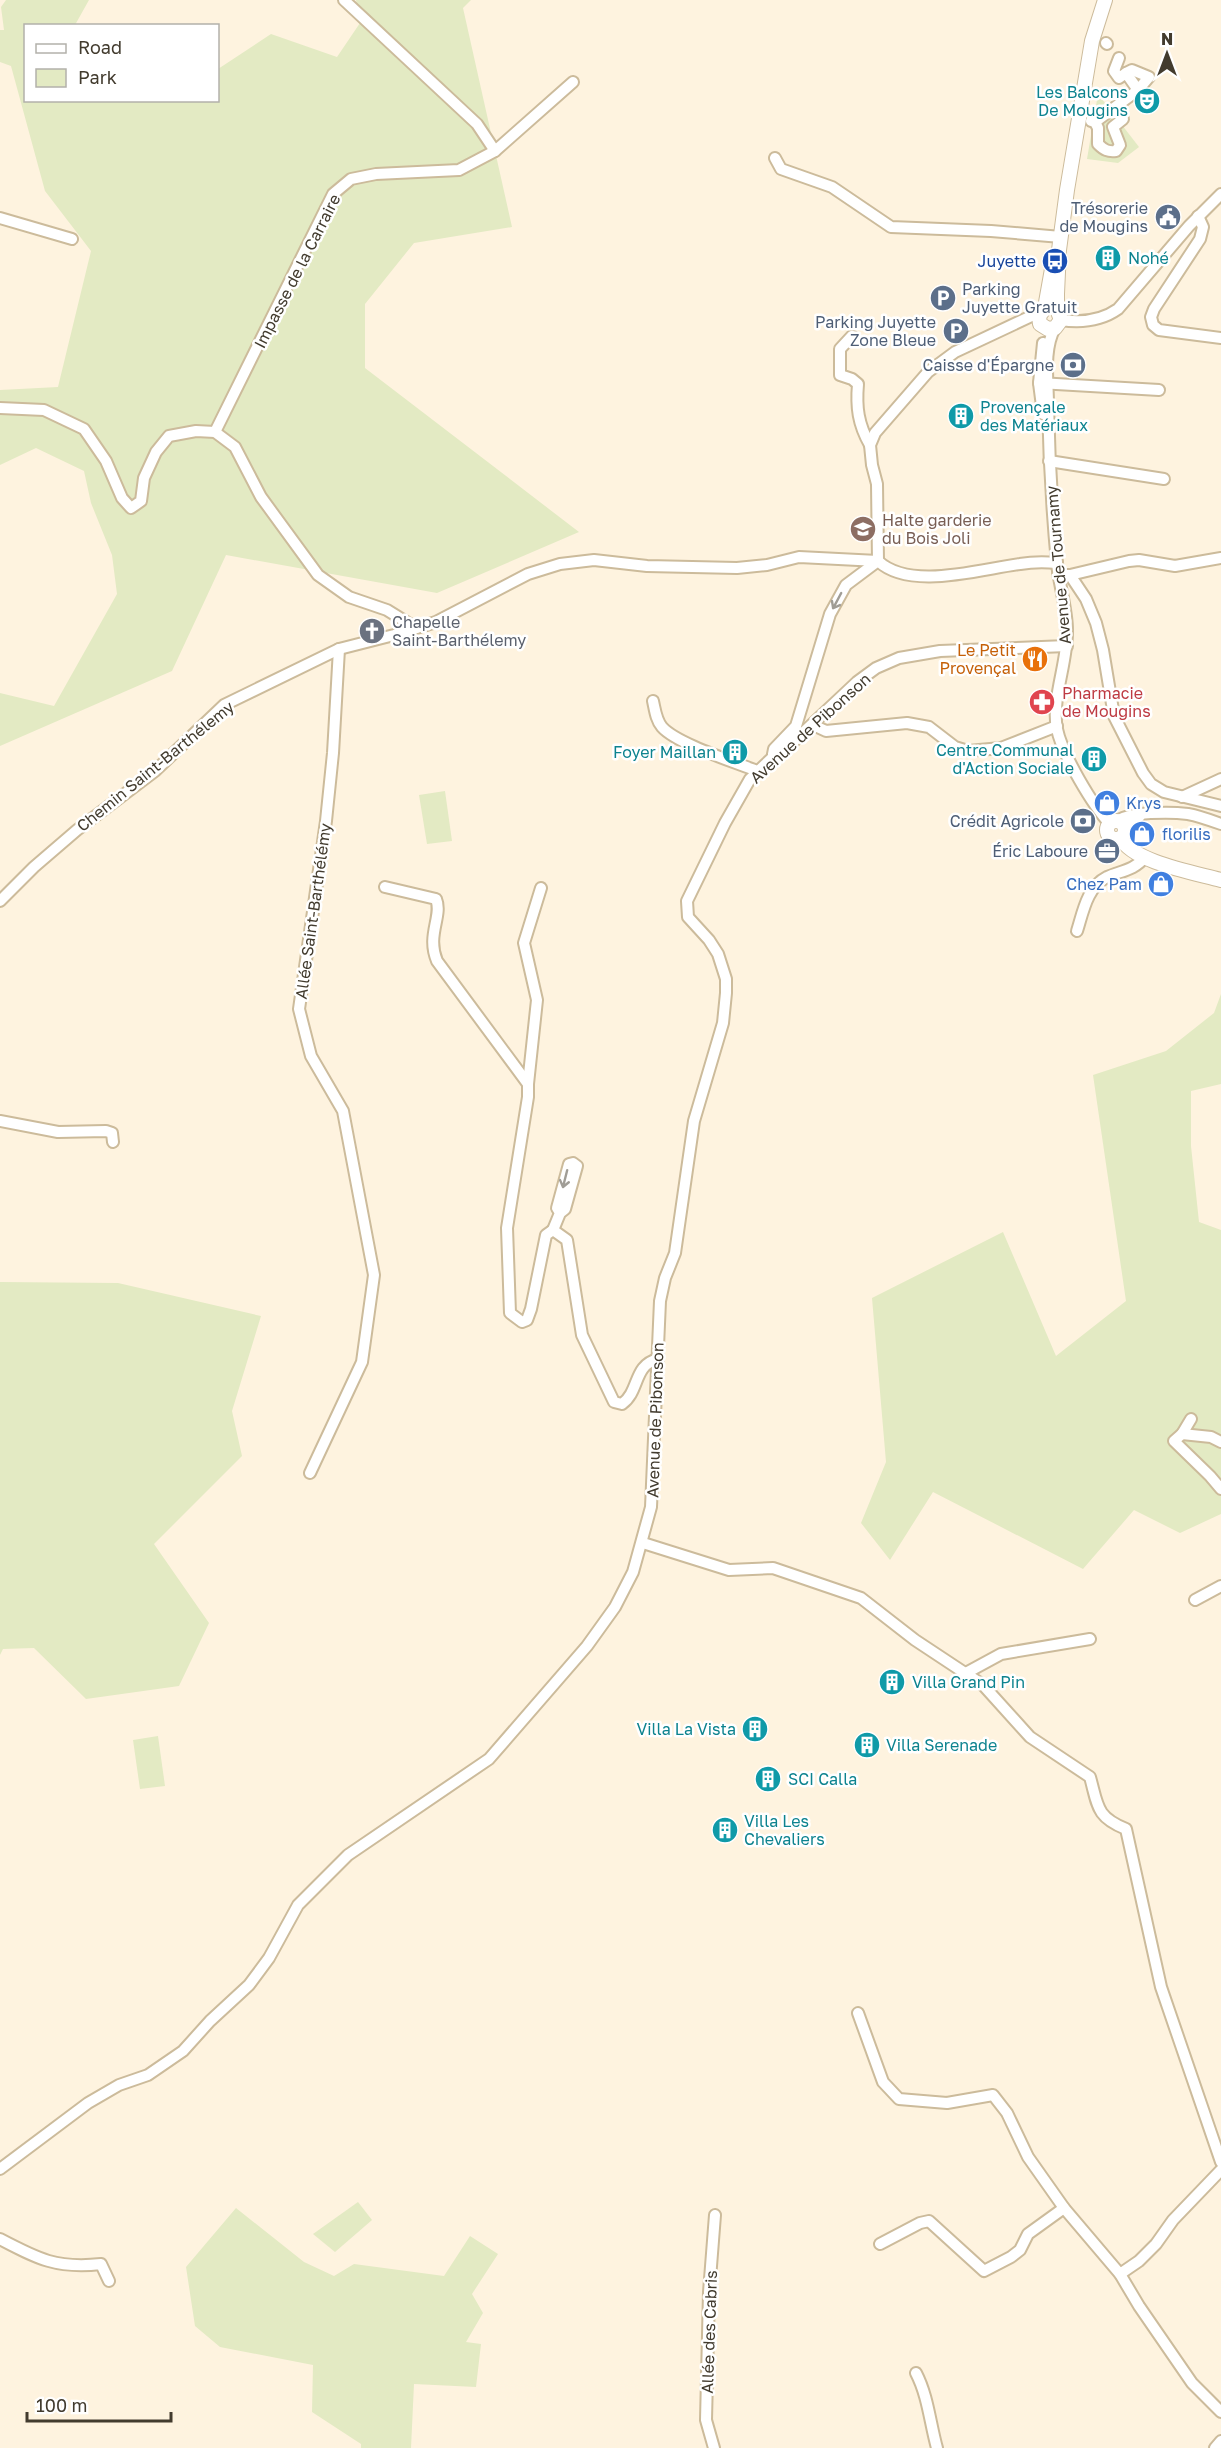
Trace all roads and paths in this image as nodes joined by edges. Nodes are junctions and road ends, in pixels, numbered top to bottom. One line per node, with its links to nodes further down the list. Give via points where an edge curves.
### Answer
1 (344, 0): 6 (street, via 477,124)
2 (1105, 0): 12 (main road, Avenue de Tournamy, via 1092,41)
3 (1119, 58): 5 (street, via 1114,71 1119,78 1131,80 1093,122 1098,128 1098,144 1104,150 1119,148 1113,127)
4 (573, 82): 6 (street, Impasse de la Carraire)
5 (1122, 119)
6 (495, 151): 19 (street, Impasse de la Carraire, via 459,170 351,179 333,194)
7 (775, 158): 12 (street, via 781,169 832,187 891,227)
8 (1221, 194): 9 (street)
9 (1198, 216): 13 (street, via 1107,317); 15 (street, via 1203,227 1200,239 1151,317 1159,330)
10 (0, 218): 11 (street)
11 (72, 239)
12 (1060, 244): 13 (main road, Avenue de Tournamy)
13 (1049, 318): 16 (street, Avenue de Tournamy, via 1050,341); 20 (street, via 1015,323 955,352 928,372)
14 (852, 336): 20 (street, via 840,349 840,375 858,384 856,408)
15 (1221, 338)
16 (1043, 383): 17 (street); 21 (street, Avenue de Tournamy)
17 (1159, 390)
18 (0, 408): 19 (street, via 44,410 84,429 106,460 122,498 131,508 141,501 148,469 170,436)
19 (215, 432): 28 (street, via 235,447 261,497 318,575 349,597 387,610)
20 (870, 445): 24 (street, via 878,484)
21 (1049, 461): 22 (street); 25 (street, Avenue de Tournamy)
22 (1164, 479)
23 (1221, 558): 27 (street, via 1176,566 1129,561)
24 (878, 561): 25 (street, Chemin Saint-Barthélemy, via 900,573 948,577 1022,563); 28 (street, Chemin Saint-Barthélemy, via 799,557 737,568 647,566 594,560 560,564 528,574 436,622); 34 (street, one-way to 34, via 846,585 830,614 800,716 790,734 774,749)
25 (1057, 562): 26 (street, Avenue de Tournamy)
26 (1059, 575): 27 (street); 29 (street, Avenue de Tournamy)
27 (1070, 575): 37 (street, via 1096,623 1114,716 1124,740 1151,784)
28 (416, 628): 30 (street, Chemin Saint-Barthélemy)
29 (1067, 646): 32 (street, Avenue de Pibonson, via 940,651 899,658 857,682); 33 (street, Avenue de Tournamy)
30 (339, 649): 45 (street, Chemin Saint-Barthélemy, via 224,705 155,771 77,830); 56 (street, Allée Saint-Barthélémy, via 326,821 299,1009 311,1056 343,1111 374,1275 362,1362)
31 (653, 701): 35 (street, via 663,728 695,746)
32 (813, 725): 33 (street, via 826,731 907,723 929,727 955,747 968,751 1001,748); 34 (street, Avenue de Pibonson)
33 (1057, 726): 40 (street, Avenue de Tournamy, via 1091,800)
34 (773, 758): 35 (street, Avenue de Pibonson)
35 (757, 771): 52 (street, Avenue de Pibonson, via 725,823 687,901 688,916 718,954 726,993 723,1023 694,1121 675,1253 660,1301)
36 (1221, 779): 37 (street)
37 (1182, 798): 38 (street)
38 (1221, 806)
39 (1221, 824): 40 (street, via 1188,814 1142,815)
40 (1118, 828): 41 (main road, via 1127,847)
41 (1145, 857): 42 (main road); 46 (street, via 1137,866 1104,879 1087,898)
42 (1221, 880)
43 (385, 887): 47 (street, via 436,899 432,950 437,961)
44 (541, 888): 47 (street, via 524,943 537,1000)
45 (0, 901)
46 (1077, 931)
47 (528, 1084): 51 (street, via 507,1228 510,1313 522,1322 531,1310 546,1235)
48 (0, 1121): 49 (street, via 58,1132 106,1131 112,1133)
49 (113, 1142)
50 (560, 1213): 51 (street)
51 (553, 1230): 52 (street, via 567,1240 582,1335 614,1402 622,1404 628,1399 644,1366)
52 (658, 1359): 58 (street, Avenue de Pibonson, via 651,1507)
53 (1191, 1419): 54 (street)
54 (1182, 1434): 55 (street); 57 (street, via 1174,1441)
55 (1221, 1442)
56 (310, 1473)
57 (1221, 1489)
58 (643, 1543): 62 (street, via 729,1570 772,1569 861,1598); 65 (street, Avenue de Pibonson, via 615,1607 580,1655 489,1759 348,1855 298,1905 249,1985 183,2051 148,2075 119,2085 88,2103)
59 (1221, 1586): 60 (street)
60 (1196, 1600)
61 (1090, 1639): 62 (street, via 1001,1654)
62 (966, 1673): 64 (street, via 983,1685 1030,1737 1090,1777 1098,1808 1108,1822 1126,1829 1161,1987)
63 (858, 2013): 67 (street, via 883,2082 899,2099 947,2103 993,2096 1007,2113 1028,2157)
64 (1221, 2162)
65 (0, 2169)
66 (1221, 2170): 71 (street, via 1173,2220 1156,2244)
67 (1064, 2208): 70 (street, via 1028,2234 1020,2250 984,2271 929,2221); 71 (street)
68 (715, 2215): 76 (street, Allée des Cabris, via 706,2420)
69 (0, 2239): 72 (street, via 53,2264 101,2264)
70 (880, 2244)
71 (1120, 2274): 74 (street, via 1174,2359)
72 (109, 2281)
73 (916, 2373): 77 (street, via 924,2388)
74 (1221, 2412)
75 (1221, 2441): 78 (street)
76 (714, 2448)
77 (937, 2448)
78 (1215, 2448)

